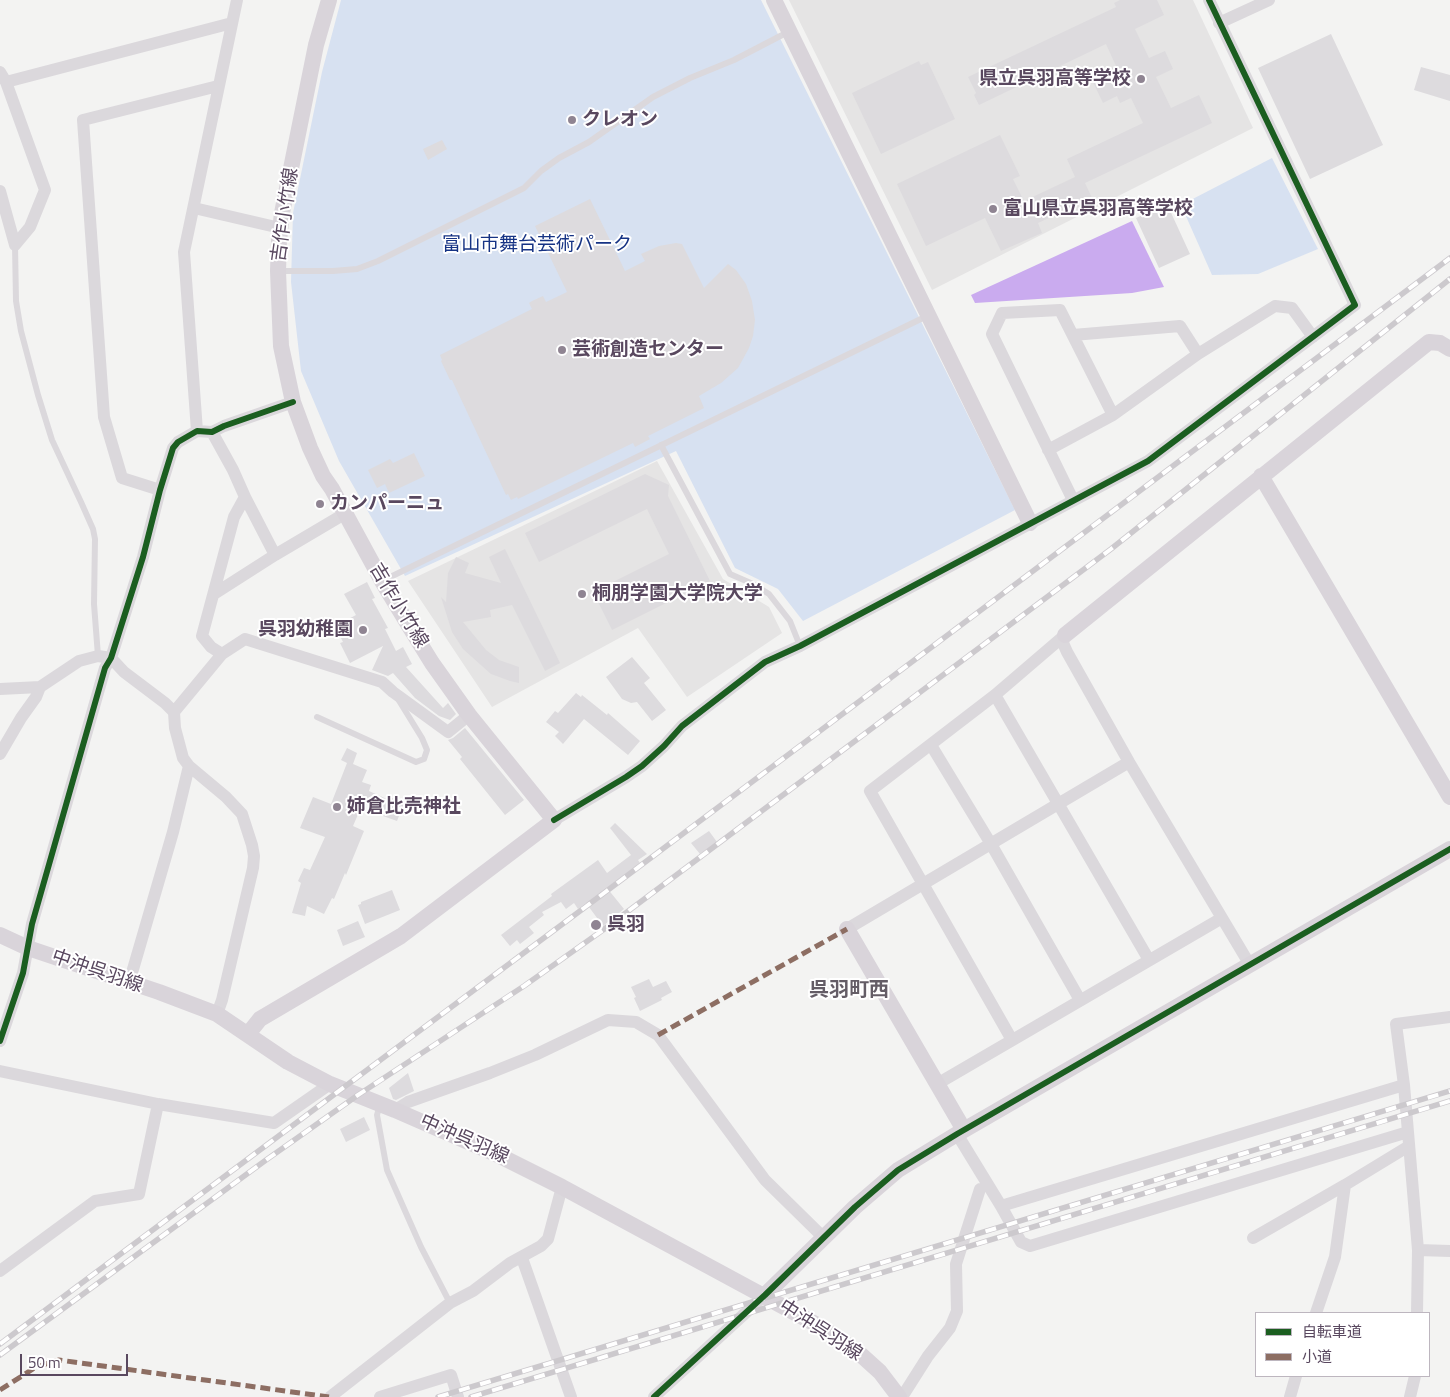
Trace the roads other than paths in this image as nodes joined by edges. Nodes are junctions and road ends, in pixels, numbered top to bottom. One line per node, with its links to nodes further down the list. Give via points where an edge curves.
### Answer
1 (237, 0): 6 (street)
2 (329, 0): 13 (street, 吉作小竹線, via 316,45)
3 (774, 0): 8 (street)
4 (1208, 0): 7 (street)
5 (1269, 0): 7 (street)
6 (232, 23): 9 (street); 10 (street)
7 (1219, 23): 18 (street, via 1355,306)
8 (789, 31): 15 (lane, via 653,97 559,158 524,188 378,261 357,269); 16 (street)
9 (3, 77): 14 (street, via 45,190 30,227)
10 (218, 86): 12 (street); 28 (street, via 82,120 104,417 122,478)
11 (0, 191): 14 (street)
12 (194, 208): 13 (street); 23 (street, via 184,252)
13 (280, 228): 15 (street, 吉作小竹線)
14 (15, 245): 39 (lane, via 16,301 38,395 52,440 93,529 94,604)
15 (278, 271): 21 (street, 吉作小竹線, via 282,346)
16 (927, 316): 25 (lane); 32 (street)
17 (1073, 335): 20 (street, via 1180,326); 22 (street); 26 (street, via 1060,310 1002,313 992,334)
18 (1313, 337): 20 (street, via 1292,308 1275,306); 30 (street, via 1148,461)
19 (1450, 349): 27 (street, via 1440,343 1429,342)
20 (1198, 354): 22 (street)
21 (292, 402): 24 (street); 31 (street, 吉作小竹線, via 323,476)
22 (1113, 415): 26 (street)
23 (197, 430): 24 (street); 28 (street, via 173,448)
24 (212, 432): 29 (street)
25 (661, 445): 34 (lane); 37 (lane, via 730,574 769,594 790,621)
26 (1048, 450): 30 (street)
27 (1261, 476): 36 (street); 51 (street)
28 (160, 490): 39 (street, via 144,557)
29 (245, 497): 33 (street); 35 (street, via 234,517)
30 (1073, 500): 32 (street)
31 (346, 513): 33 (street); 34 (street, 吉作小竹線)
32 (1030, 523): 37 (street)
33 (275, 555): 35 (street)
34 (382, 581): 45 (street, 吉作小竹線, via 432,663)
35 (214, 594): 38 (street, via 202,636)
36 (1065, 635): 43 (street); 49 (street, via 1066,652)
37 (800, 646): 53 (street, via 765,662 682,726 642,766)
38 (222, 654): 42 (street, via 245,639 382,682); 44 (street)
39 (104, 657): 40 (street, via 80,661); 44 (street); 60 (street, via 106,668 32,924)
40 (40, 686): 41 (street); 48 (street)
41 (0, 689)
42 (393, 692): 45 (street, via 448,732); 46 (lane, via 422,738 427,750 424,759 416,762)
43 (994, 695): 47 (street); 52 (street)
44 (174, 712): 50 (street, via 183,758)
45 (469, 715): 53 (street, 吉作小竹線)
46 (317, 717)
47 (931, 744): 54 (street); 56 (street, via 870,791)
48 (0, 754)
49 (1129, 762): 52 (street); 57 (street)
50 (189, 766): 63 (street); 65 (street, via 238,808 246,824 254,856 246,902)
51 (1450, 797)
52 (1059, 804): 54 (street); 61 (street)
53 (554, 820): 67 (street, via 401,936 260,1019)
54 (991, 844): 56 (street); 64 (street)
55 (1450, 849): 62 (street)
56 (923, 884): 58 (street); 68 (street)
57 (1222, 918): 61 (street); 62 (street)
58 (847, 929): 72 (street)
59 (0, 935): 60 (street, 中沖呉羽線)
60 (28, 948): 63 (street, 中沖呉羽線); 69 (street, via 24,973)
61 (1149, 960): 64 (street)
62 (1250, 965): 76 (street)
63 (129, 983): 65 (street, 中沖呉羽線)
64 (1080, 1000): 68 (street)
65 (217, 1014): 67 (street, 中沖呉羽線)
66 (1450, 1017): 73 (street, via 1396,1024)
67 (248, 1034): 71 (street, 中沖呉羽線, via 288,1062)
68 (1012, 1040): 72 (street)
69 (0, 1041)
70 (0, 1071): 74 (street)
71 (330, 1084): 74 (street, via 274,1123); 75 (street, 中沖呉羽線)
72 (937, 1084): 76 (street)
73 (1404, 1085): 77 (street); 82 (street)
74 (158, 1104): 88 (street, via 139,1194 95,1201)
75 (388, 1107): 80 (street, 中沖呉羽線, via 498,1154); 83 (street, via 490,1073 608,1020 636,1022 658,1035 765,1180); 90 (lane, via 377,1115 387,1170)
76 (961, 1132): 82 (street); 83 (street, via 898,1170)
77 (1408, 1132): 78 (street); 82 (street, via 1030,1246 1021,1242)
78 (1409, 1146): 79 (street); 85 (street)
79 (1345, 1186): 84 (street); 91 (street, via 1335,1257)
80 (562, 1187): 87 (street, via 548,1239); 89 (street, 中沖呉羽線)
81 (980, 1189): 100 (street, via 956,1264 957,1311 950,1328)
82 (1001, 1206)
83 (824, 1237): 89 (street)
84 (1253, 1238)
85 (1418, 1250): 86 (street); 92 (street)
86 (1450, 1251)
87 (522, 1258): 90 (street); 98 (street)
88 (0, 1271)
89 (764, 1295): 99 (street); 100 (street, 中沖呉羽線, via 859,1353)
90 (450, 1303): 95 (street)
91 (1316, 1312)
92 (1417, 1312)
93 (1296, 1377): 101 (street)
94 (1415, 1377): 102 (street)
95 (330, 1397)
96 (380, 1397): 97 (street, via 451,1375)
97 (458, 1397)
98 (572, 1397)
99 (654, 1397)
100 (901, 1397)
101 (1290, 1397)
102 (1410, 1397)

